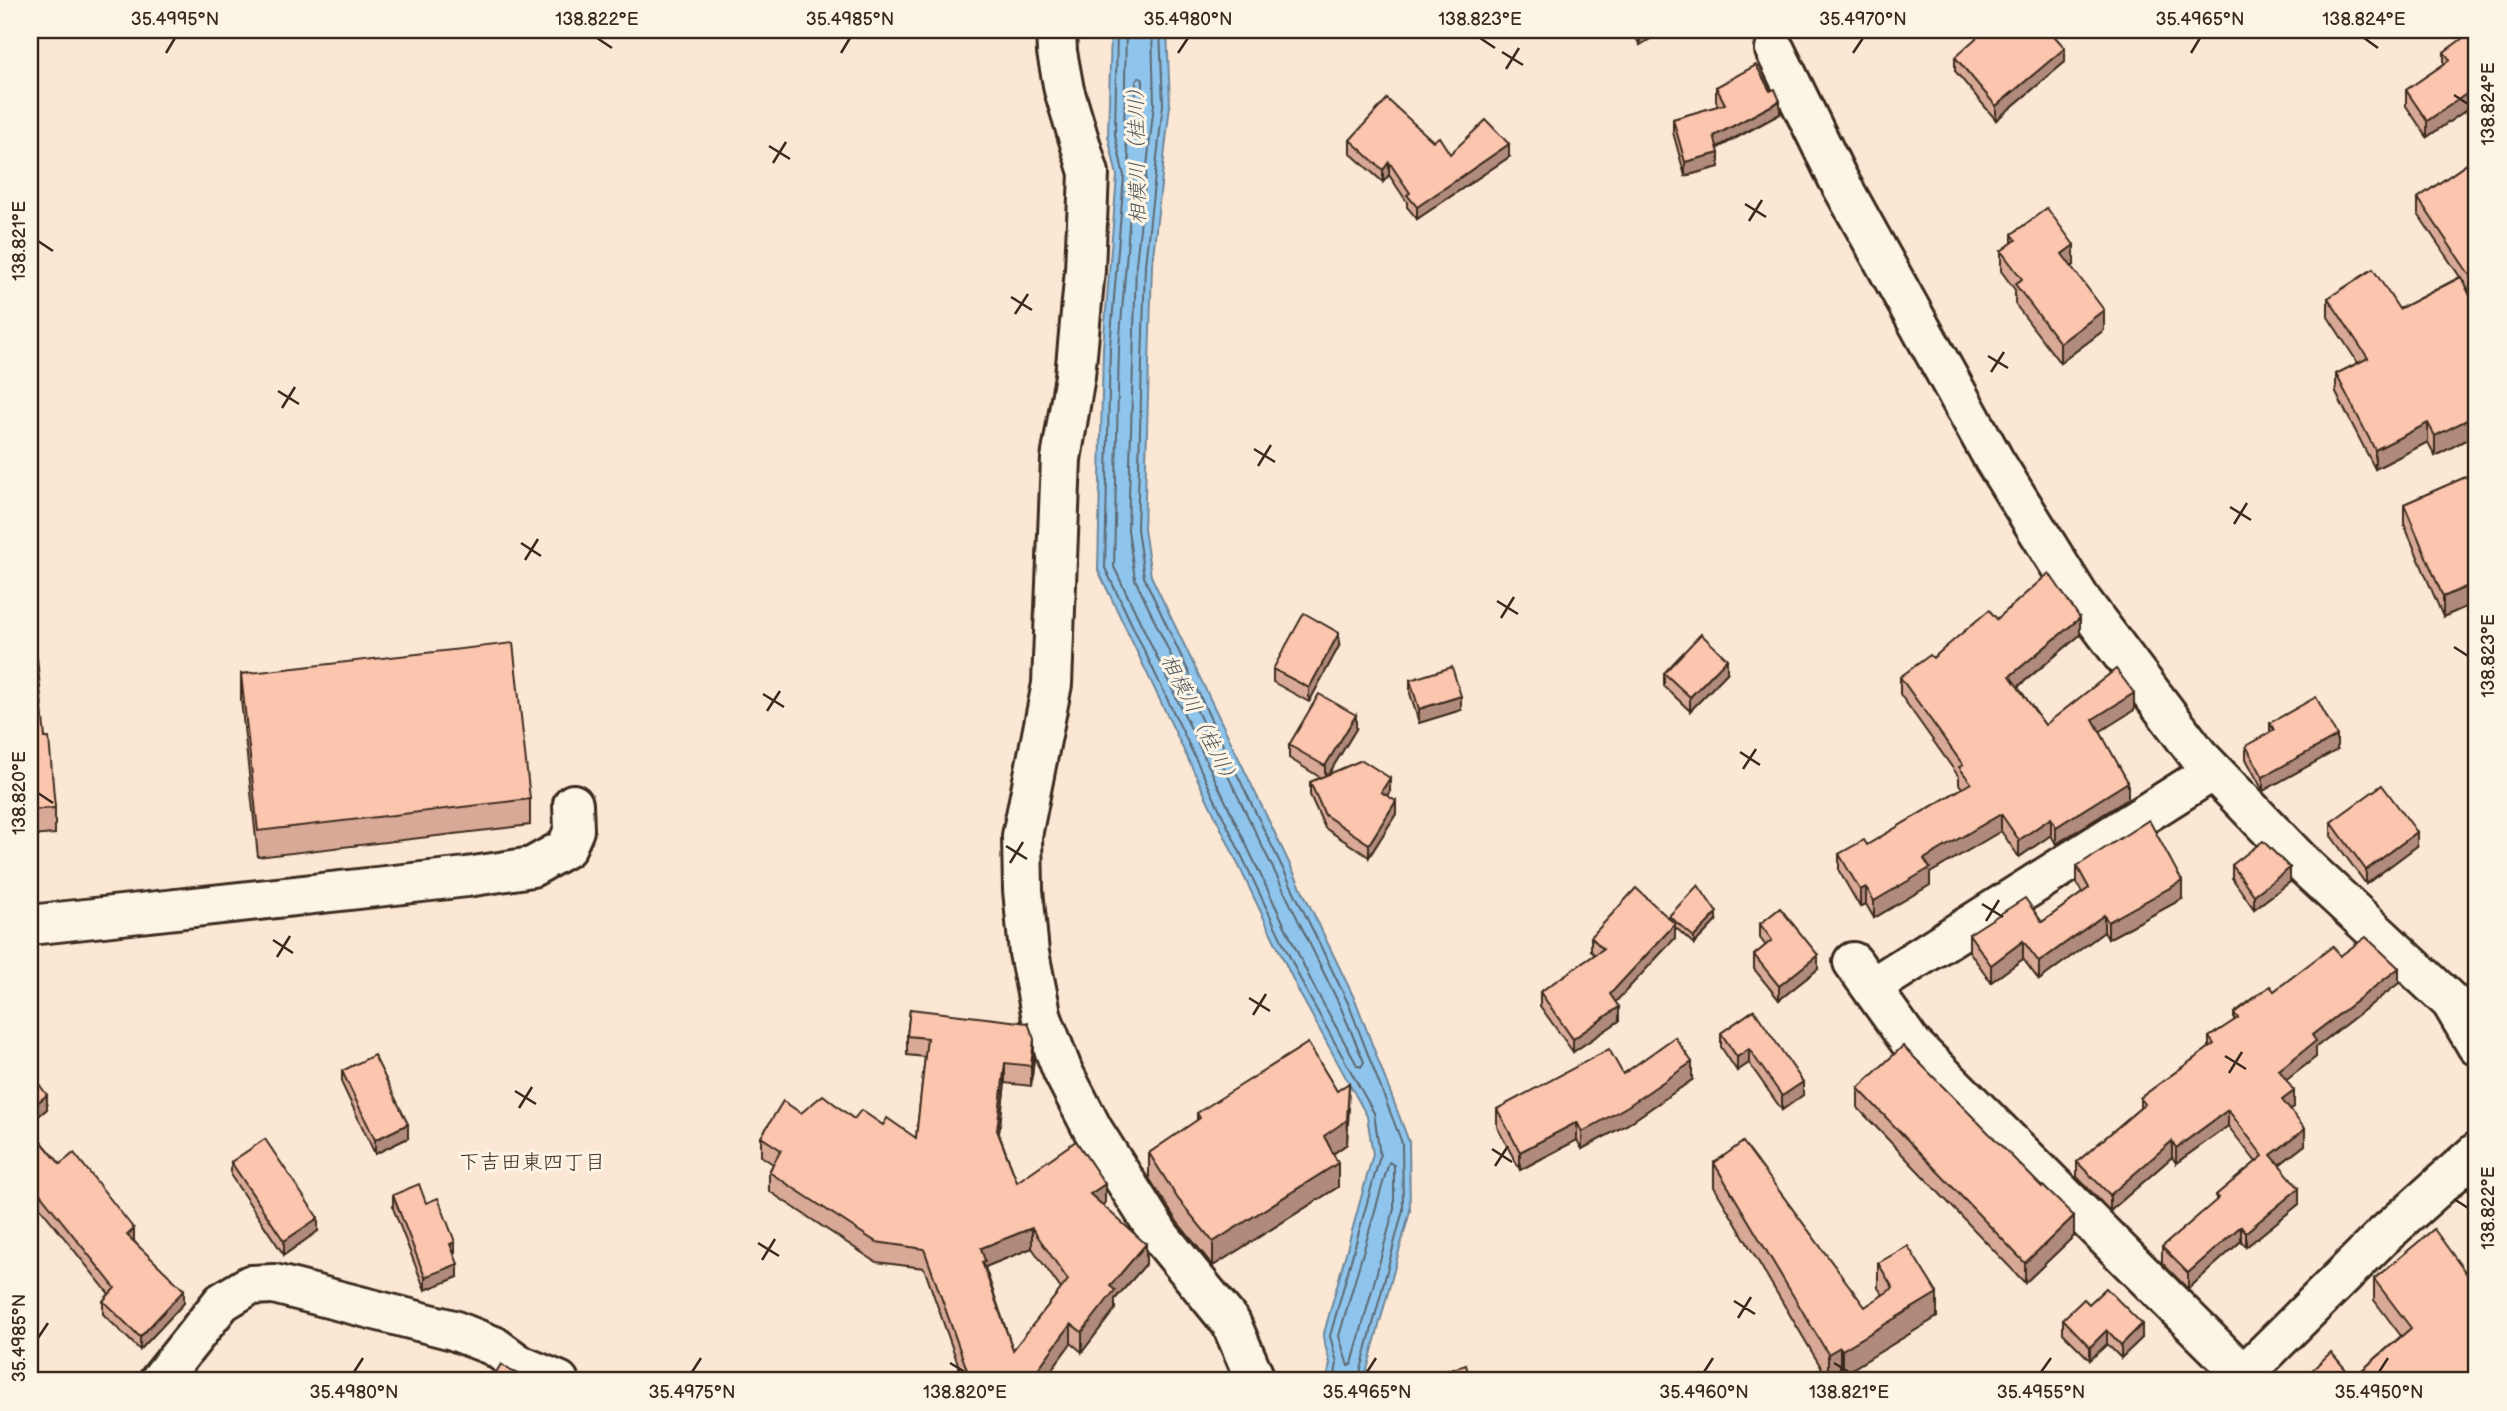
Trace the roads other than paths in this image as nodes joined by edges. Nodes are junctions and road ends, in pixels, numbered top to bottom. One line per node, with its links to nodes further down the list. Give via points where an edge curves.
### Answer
1 (1056, 30): 11 (street, via 1064,90 1089,173 1075,376 1061,459 1052,684 1022,836 1030,953 1042,1018 1093,1130 1160,1236 1231,1323)
2 (1775, 50): 3 (street, via 1837,177 1994,460 2088,610)
3 (2213, 771): 6 (street, via 2307,868 2451,1002); 8 (street, via 1863,975 1910,1042)
4 (573, 804): 5 (street, via 574,830 566,848 532,867)
5 (30, 925)
6 (2477, 1046)
7 (2477, 1152): 8 (street, via 2383,1236)
8 (2241, 1378)
9 (159, 1381): 10 (street, via 222,1302 250,1285 274,1284 453,1330)
10 (559, 1381)
11 (1256, 1381)

